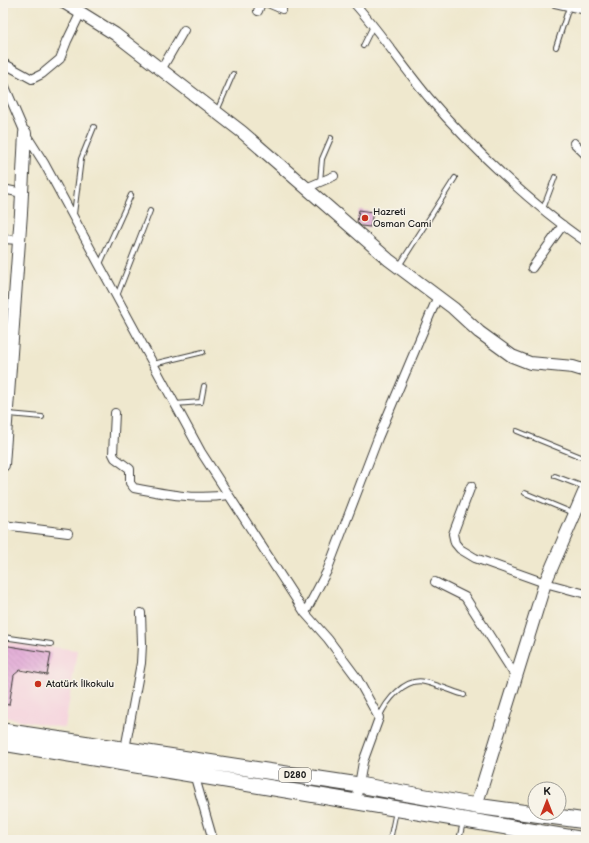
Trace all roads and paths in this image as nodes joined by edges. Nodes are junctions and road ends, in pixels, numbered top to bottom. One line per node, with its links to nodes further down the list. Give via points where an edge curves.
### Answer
1 (65, 3): 8 (street)
2 (268, 3): 6 (street)
3 (354, 3): 9 (street)
4 (555, 3): 5 (street)
5 (569, 6): 7 (street); 12 (lane)
6 (282, 9)
7 (586, 10)
8 (81, 12): 13 (street, via 60,59 42,74 32,78); 14 (street, via 115,34)
9 (373, 26): 11 (lane); 31 (street, via 446,117 492,163)
10 (184, 30): 14 (street)
11 (363, 46)
12 (556, 47)
13 (3, 63)
14 (161, 70): 17 (street)
15 (233, 74): 17 (lane)
16 (3, 82): 19 (street)
17 (216, 113): 27 (street, via 258,144)
18 (94, 127): 33 (lane, via 81,158)
19 (25, 133): 29 (street); 33 (street)
20 (331, 138): 26 (lane, via 322,159)
21 (574, 143): 22 (street)
22 (586, 155)
23 (334, 176): 26 (street)
24 (556, 177): 31 (lane)
25 (455, 178): 40 (lane)
26 (320, 182): 27 (street)
27 (306, 188): 40 (street)
28 (3, 189): 29 (street)
29 (22, 193): 37 (street)
30 (131, 195): 39 (lane)
31 (543, 208): 34 (street)
32 (150, 211): 42 (lane)
33 (73, 216): 39 (street)
34 (563, 225): 38 (street); 41 (street)
35 (586, 230): 38 (street)
36 (3, 239): 37 (street)
37 (19, 240): 50 (street)
38 (584, 240)
39 (100, 264): 42 (street)
40 (398, 267): 43 (street)
41 (532, 268)
42 (117, 296): 45 (street)
43 (438, 296): 46 (street, via 512,356 530,363 573,367); 67 (street, via 378,438 327,571)
44 (203, 352): 45 (lane)
45 (153, 364): 48 (street)
46 (586, 371)
47 (204, 386): 48 (lane, via 201,402)
48 (174, 404): 59 (street)
49 (116, 413): 59 (street, via 113,454 130,469 130,483 134,488 188,497)
50 (6, 414): 51 (lane); 54 (street)
51 (42, 417)
52 (517, 431): 53 (lane)
53 (586, 459)
54 (3, 465)
55 (556, 476): 57 (lane)
56 (471, 486): 64 (street, via 453,534 455,543 475,558)
57 (586, 488): 60 (street)
58 (525, 493): 60 (lane)
59 (228, 495): 67 (street)
60 (575, 514): 64 (street)
61 (3, 524): 62 (street)
62 (68, 533)
63 (435, 582): 70 (street, via 465,598)
64 (545, 583): 65 (street); 70 (street)
65 (586, 594)
66 (141, 613): 75 (street, via 141,663)
67 (305, 613): 72 (street, via 357,678)
68 (3, 637): 69 (lane)
69 (51, 644)
70 (516, 677): 79 (street)
71 (464, 695): 72 (lane, via 424,681 415,682 396,692 388,700)
72 (379, 718): 77 (street, via 363,762)
73 (3, 731): 75 (highway, D280)
74 (3, 743): 76 (highway, D280)
75 (125, 749): 77 (highway, D280)
76 (194, 774): 78 (highway, D280); 83 (street)
77 (359, 785): 78 (street); 79 (highway, D280)
78 (356, 802): 80 (highway, D280)
79 (476, 806): 82 (highway, D280)
80 (396, 808): 81 (highway, D280); 84 (lane)
81 (464, 820): 85 (lane); 86 (highway, D280)
82 (586, 821)
83 (213, 840)
84 (390, 840)
85 (459, 840)
86 (581, 840)

